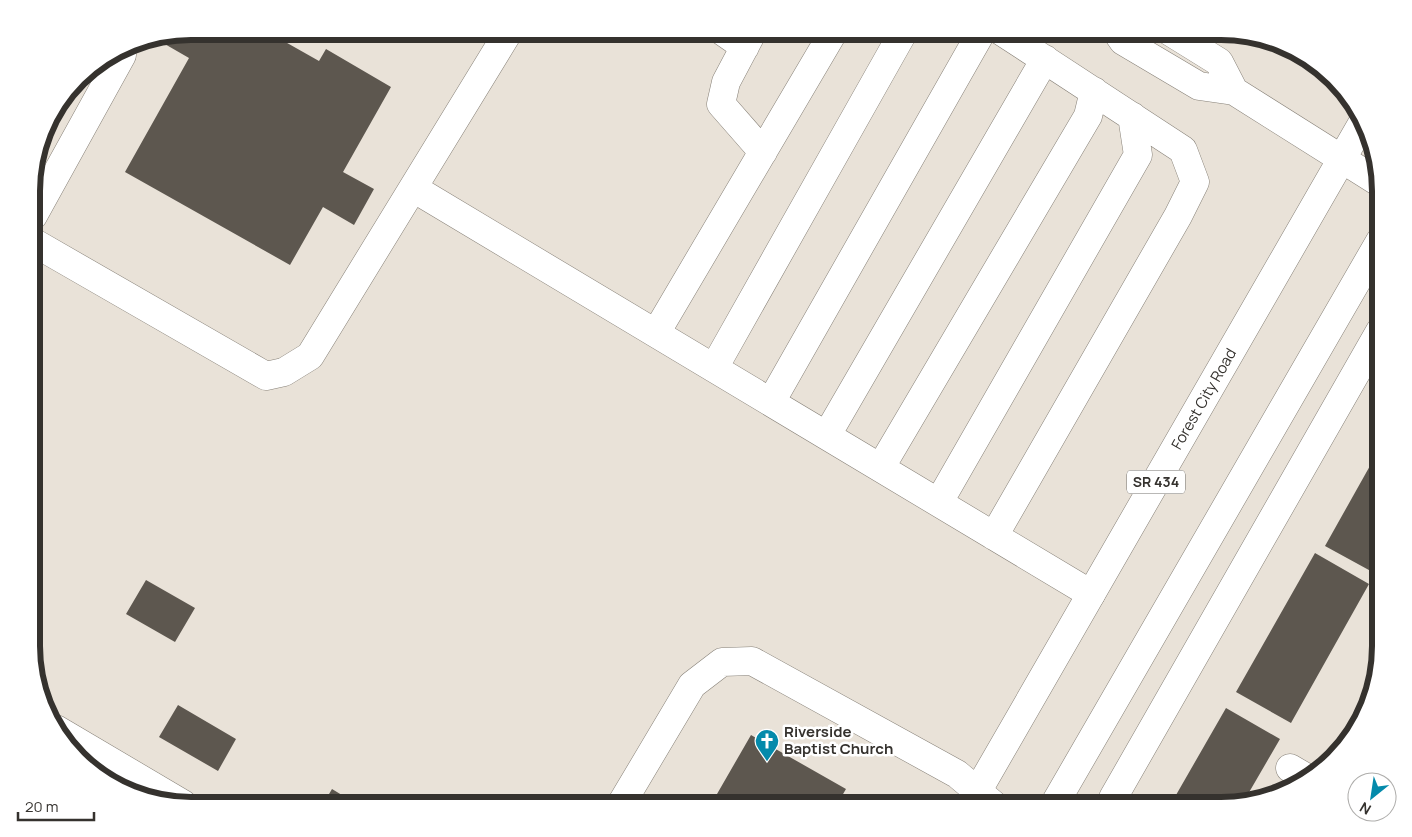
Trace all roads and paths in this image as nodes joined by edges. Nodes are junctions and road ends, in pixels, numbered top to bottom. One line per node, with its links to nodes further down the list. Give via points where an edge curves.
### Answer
1 (503, 40): 19 (main road)
2 (748, 40): 15 (main road, via 726,82 721,104)
3 (829, 40): 15 (main road)
4 (899, 40): 24 (main road)
5 (977, 40): 25 (main road)
6 (1015, 40): 10 (main road)
7 (1124, 40): 12 (main road, via 1199,86)
8 (1184, 40): 12 (main road, via 1219,62)
9 (120, 58): 18 (main road)
10 (1045, 59): 11 (main road); 26 (main road)
11 (1094, 91): 13 (main road); 27 (main road, via 1088,116)
12 (1234, 91): 16 (main road)
13 (1132, 116): 28 (main road, via 1138,154); 29 (main road, via 1183,150 1195,182)
14 (1358, 130): 16 (main road, Forest City Road / SR 434)
15 (763, 152): 22 (main road)
16 (1342, 159): 17 (main road); 30 (main road, Forest City Road / SR 434)
17 (1371, 178)
18 (40, 185)
19 (413, 188): 20 (main road, via 310,356 284,372 266,376); 22 (main road)
20 (40, 246)
21 (1372, 255): 36 (main road)
22 (656, 333): 24 (main road)
23 (1372, 345): 37 (main road)
24 (714, 368): 25 (main road)
25 (771, 402): 26 (main road)
26 (827, 435): 27 (main road)
27 (881, 467): 28 (main road)
28 (939, 502): 29 (main road)
29 (994, 536): 30 (main road)
30 (1091, 594): 35 (main road, Forest City Road / SR 434)
31 (73, 739): 32 (main road)
32 (168, 795)
33 (625, 797): 34 (main road, via 692,685 722,662 752,660 957,774)
34 (977, 797)
35 (982, 797)
36 (1059, 797)
37 (1114, 797)

